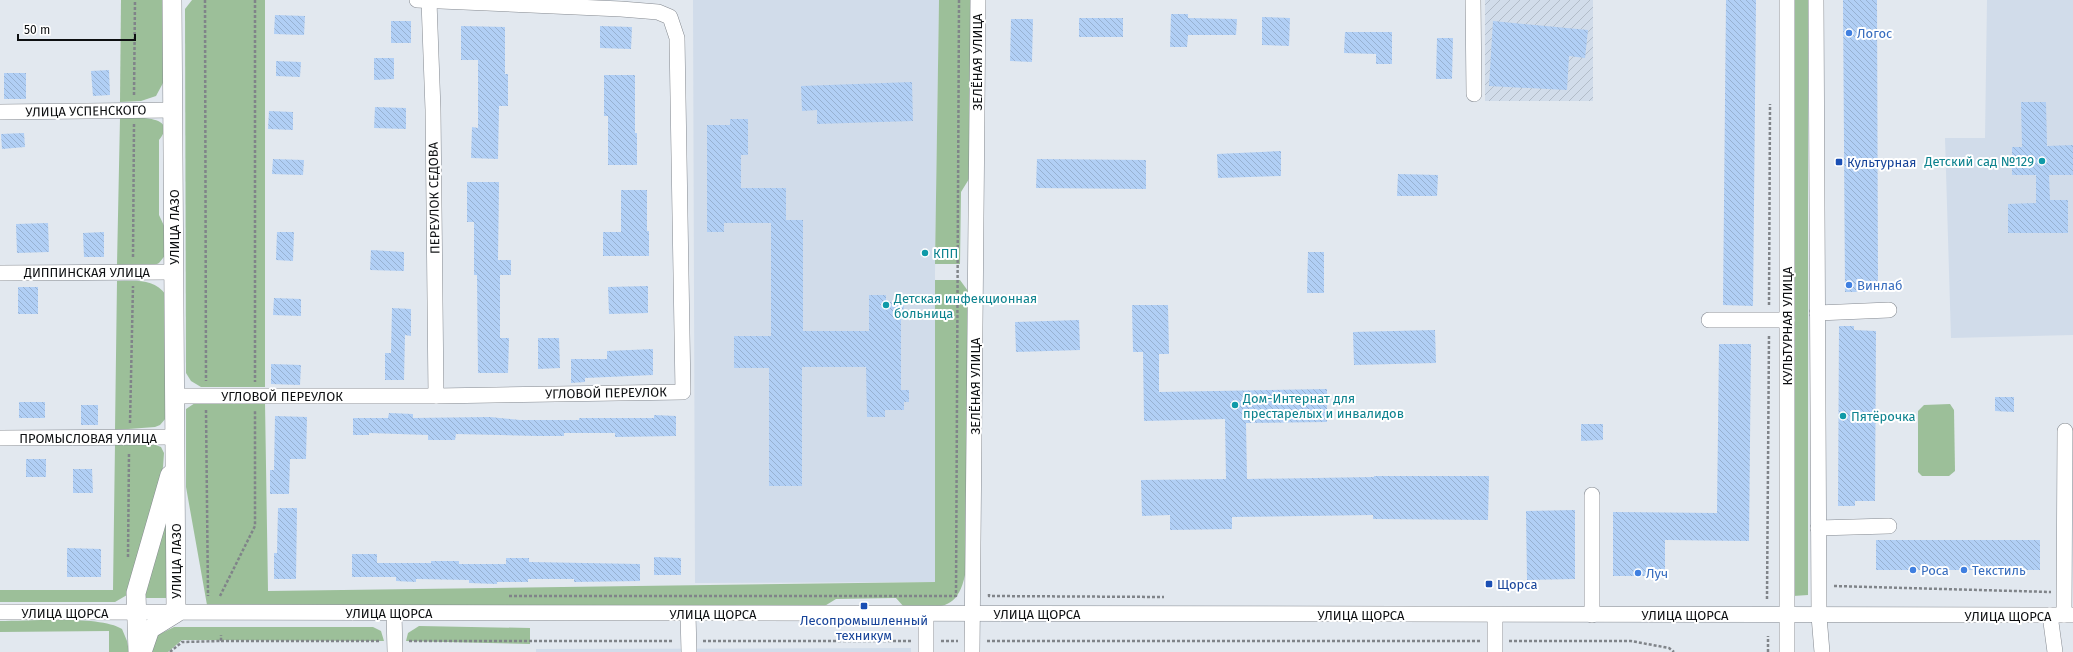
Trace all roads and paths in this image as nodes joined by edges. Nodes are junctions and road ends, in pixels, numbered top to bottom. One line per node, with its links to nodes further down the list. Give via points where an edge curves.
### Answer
1 (135, 0): 13 (path)
2 (172, 0): 14 (main road, УЛИЦА ЛАЗО)
3 (206, 0): 25 (path)
4 (255, 0): 26 (path)
5 (423, 0): 27 (street, ПЕРЕУЛОК СЕДОВА, via 433,97); 27 (street, УГЛОВОЙ ПЕРЕУЛОК, via 658,12 670,18 677,38 682,392)
6 (959, 0): 40 (path, via 956,596)
7 (978, 0): 48 (street, ЗЕЛЁНАЯ УЛИЦА)
8 (1473, 0): 11 (street)
9 (1787, 0): 23 (street, КУЛЬТУРНАЯ УЛИЦА)
10 (1816, 0): 20 (street)
11 (1474, 94)
12 (1770, 102): 22 (path)
13 (134, 110): 14 (street, УЛИЦА УСПЕНСКОГО); 15 (street, УЛИЦА УСПЕНСКОГО); 16 (path)
14 (173, 110): 17 (main road, УЛИЦА ЛАЗО)
15 (0, 112)
16 (133, 272): 17 (street, ДИППИНСКАЯ УЛИЦА); 18 (street, ДИППИНСКАЯ УЛИЦА); 30 (path)
17 (174, 272): 24 (main road, УЛИЦА ЛАЗО)
18 (0, 273)
19 (1889, 310): 20 (street)
20 (1817, 313): 34 (street)
21 (1709, 320): 22 (street)
22 (1769, 320): 23 (street); 41 (path)
23 (1787, 320): 51 (street, КУЛЬТУРНАЯ УЛИЦА)
24 (175, 396): 25 (street, УГЛОВОЙ ПЕРЕУЛОК); 31 (main road, УЛИЦА ЛАЗО)
25 (206, 396): 26 (street, УГЛОВОЙ ПЕРЕУЛОК); 38 (path, via 207,596)
26 (255, 396): 27 (street, УГЛОВОЙ ПЕРЕУЛОК); 38 (path, via 255,526)
27 (436, 396)
28 (2065, 431): 37 (street)
29 (0, 438): 30 (street, ПРОМЫСЛОВАЯ УЛИЦА)
30 (130, 438): 31 (street, ПРОМЫСЛОВАЯ УЛИЦА); 35 (path)
31 (175, 446): 43 (main road, УЛИЦА ЛАЗО, via 136,593); 44 (main road, УЛИЦА ЛАЗО)
32 (1592, 496): 50 (street)
33 (1889, 526): 34 (street)
34 (1818, 528): 52 (street)
35 (127, 564)
36 (1828, 586): 37 (path)
37 (2064, 592): 53 (street)
38 (220, 596): 39 (path)
39 (227, 596)
40 (501, 596)
41 (1768, 599)
42 (0, 612): 43 (street, УЛИЦА ЩОРСА)
43 (136, 613): 44 (street, УЛИЦА ЩОРСА); 57 (main road, УЛИЦА ЛАЗО)
44 (176, 613): 45 (street, УЛИЦА ЩОРСА); 58 (main road, УЛИЦА ЛАЗО, via 150,629)
45 (394, 614): 46 (street, УЛИЦА ЩОРСА); 60 (street)
46 (688, 614): 47 (street, УЛИЦА ЩОРСА); 61 (street)
47 (926, 614): 48 (street, УЛИЦА ЩОРСА); 62 (street)
48 (972, 614): 49 (street, УЛИЦА ЩОРСА); 63 (street, ЗЕЛЁНАЯ УЛИЦА)
49 (1495, 615): 50 (street, УЛИЦА ЩОРСА); 64 (street)
50 (1592, 615): 51 (street, УЛИЦА ЩОРСА)
51 (1787, 615): 52 (street, УЛИЦА ЩОРСА); 67 (street, КУЛЬТУРНАЯ УЛИЦА)
52 (1819, 616): 53 (street, УЛИЦА ЩОРСА); 68 (street)
53 (2062, 616): 69 (street)
54 (221, 635): 59 (path, via 221,642 182,642)
55 (1768, 636): 66 (path)
56 (1631, 641): 65 (path, via 1669,648)
57 (138, 652)
58 (142, 652)
59 (170, 652)
60 (395, 652)
61 (688, 652)
62 (926, 652)
63 (972, 652)
64 (1495, 652)
65 (1674, 652)
66 (1768, 652)
67 (1787, 652)
68 (1822, 652)
69 (2056, 652)

